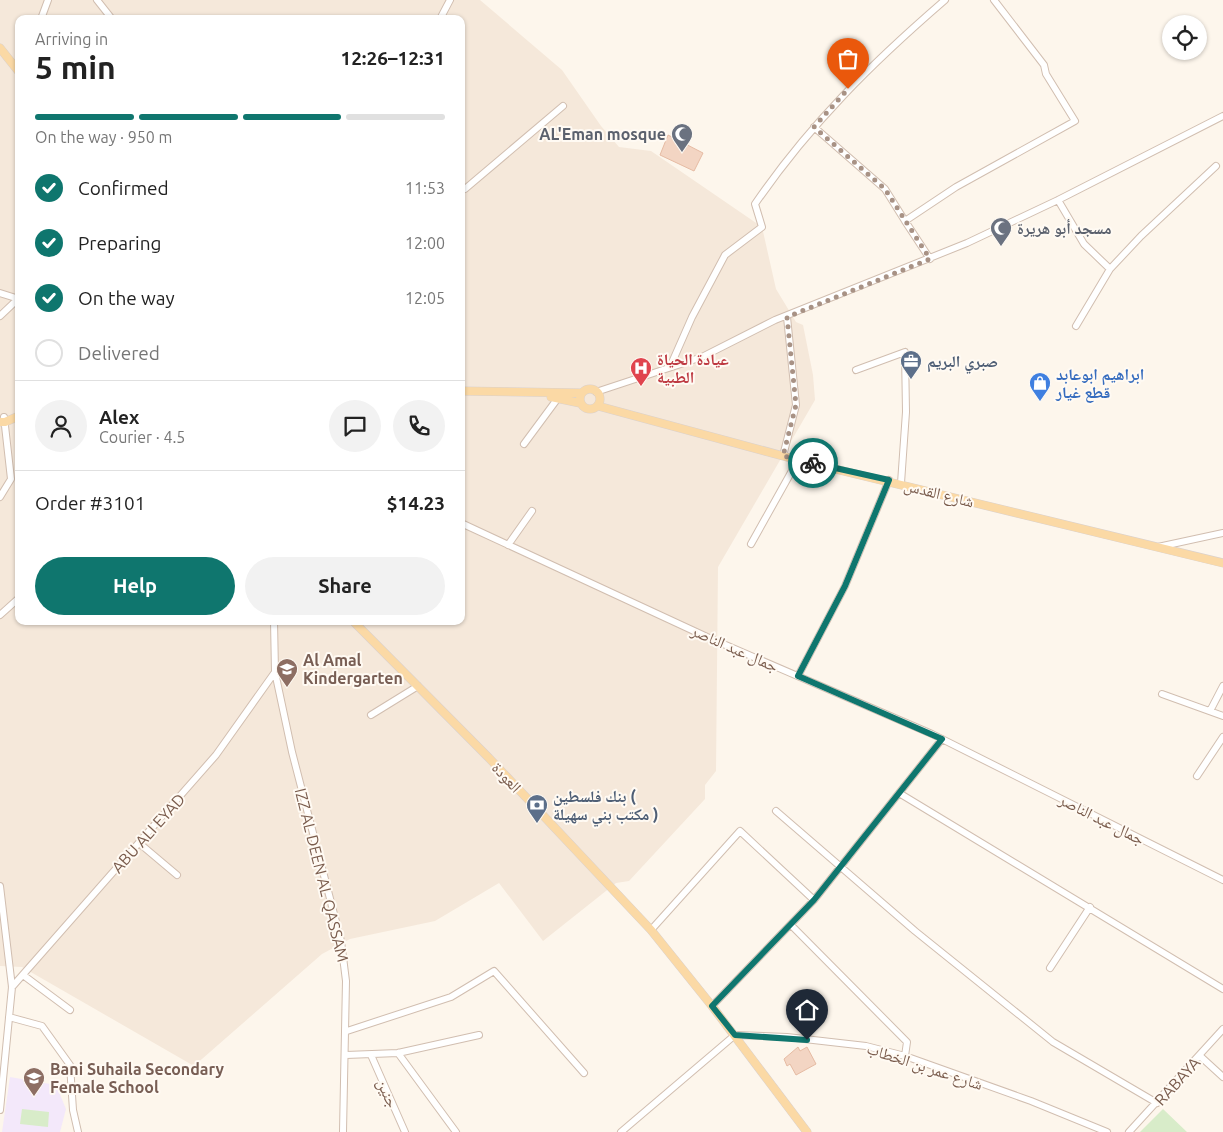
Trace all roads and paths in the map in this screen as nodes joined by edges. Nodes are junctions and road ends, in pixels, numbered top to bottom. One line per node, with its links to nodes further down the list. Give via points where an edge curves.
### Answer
1 (48, 0): 6 (street)
2 (97, 0): 7 (street)
3 (450, 0): 8 (street)
4 (945, 0): 13 (street, via 848,89)
5 (994, 0): 17 (street, via 1044,65 1046,74 1075,121 956,187)
6 (43, 15)
7 (109, 15)
8 (442, 15)
9 (0, 48): 10 (main road)
10 (15, 67)
11 (562, 106): 15 (street)
12 (1223, 116): 16 (street)
13 (814, 127): 17 (street, via 885,189); 26 (street, via 785,160 755,204 762,227 725,255)
14 (1216, 166): 19 (street)
15 (465, 189)
16 (1058, 200): 18 (street); 19 (street, via 1084,244)
17 (905, 220): 18 (street)
18 (930, 259): 24 (street)
19 (1110, 269): 25 (street)
20 (0, 293): 21 (street)
21 (15, 298)
22 (15, 303): 23 (street)
23 (0, 316)
24 (787, 317): 26 (street, via 702,357); 39 (street, via 796,405)
25 (1076, 326)
26 (670, 367): 29 (street)
27 (856, 370): 42 (street, via 905,352 906,412)
28 (465, 391): 30 (main road)
29 (596, 392): 30 (main road, via 588,389); 34 (main road, via 600,398)
30 (582, 393): 33 (main road)
31 (465, 396): 32 (main road)
32 (558, 398): 33 (main road); 38 (street)
33 (580, 404): 34 (main road, via 587,409)
34 (598, 406): 39 (main road, شارع القدس)
35 (15, 414): 37 (main road)
36 (15, 417): 37 (main road)
37 (2, 420): 43 (street, via 11,479)
38 (524, 444)
39 (783, 456): 40 (main road, شارع القدس)
40 (798, 460): 41 (main road, شارع القدس); 47 (street)
41 (889, 480): 42 (main road, شارع القدس); 56 (street, via 845,586)
42 (901, 483): 49 (main road, شارع القدس)
43 (0, 497)
44 (532, 511): 48 (street)
45 (465, 525): 48 (street, جمال عبد الناصر)
46 (1223, 533): 49 (street)
47 (751, 544)
48 (508, 545): 56 (street, جمال عبد الناصر)
49 (1158, 548): 50 (main road, شارع القدس)
50 (1223, 562)
51 (15, 602): 52 (street)
52 (0, 615)
53 (274, 625): 55 (street, IZZ AL DEEN AL QASSAM)
54 (357, 625): 57 (main road, العودة)
55 (275, 672): 68 (street, ABU ALI EYAD, via 216,755); 85 (street, IZZ AL DEEN AL QASSAM, via 292,752 341,941 346,981)
56 (798, 676): 64 (street, جمال عبد الناصر)
57 (418, 686): 61 (street); 76 (main road, العودة)
58 (1223, 686): 60 (street)
59 (1162, 694): 60 (street)
60 (1210, 711): 62 (street)
61 (371, 715)
62 (1223, 716)
63 (1223, 737): 65 (street)
64 (942, 739): 66 (street); 71 (street, جمال عبد الناصر)
65 (1197, 776)
66 (899, 793): 69 (street); 74 (street)
67 (776, 811): 69 (street)
68 (139, 843): 70 (street); 78 (street, ABU ALI EYAD)
69 (840, 867): 73 (street); 95 (street, via 1053,1042)
70 (177, 875)
71 (1223, 880)
72 (0, 886): 79 (street)
73 (814, 900): 75 (street); 76 (street, via 740,831)
74 (1090, 907): 77 (street); 80 (street)
75 (791, 925): 81 (street); 91 (street, via 907,1042)
76 (651, 930): 81 (main road, العودة)
77 (1050, 968)
78 (23, 975): 79 (street, ABU ALI EYAD); 82 (street)
79 (12, 987): 83 (street)
80 (1223, 989)
81 (712, 1006): 87 (main road, العودة)
82 (70, 1010)
83 (9, 1017): 96 (street); 97 (street, via 42,1026 70,1065)
84 (1223, 1029): 92 (street, RABAYA)
85 (346, 1031): 89 (street, IZZ AL DEEN AL QASSAM); 93 (street, via 451,997 494,971)
86 (479, 1035): 88 (street)
87 (735, 1035): 91 (street, شارع عمر بن الخطاب, via 866,1046); 101 (street); 102 (main road, العودة)
88 (398, 1053): 90 (street); 100 (street)
89 (346, 1055): 90 (street); 98 (street, IZZ AL DEEN AL QASSAM)
90 (371, 1055): 99 (street, جنين)
91 (905, 1056): 103 (street, شارع عمر بن الخطاب)
92 (1200, 1056): 94 (street); 95 (street, RABAYA)
93 (584, 1073)
94 (1223, 1077)
95 (1157, 1103): 104 (street, RABAYA)
96 (0, 1110)
97 (78, 1132)
98 (343, 1132)
99 (405, 1132)
100 (456, 1132)
101 (621, 1132)
102 (807, 1132)
103 (1107, 1132)
104 (1129, 1132)

